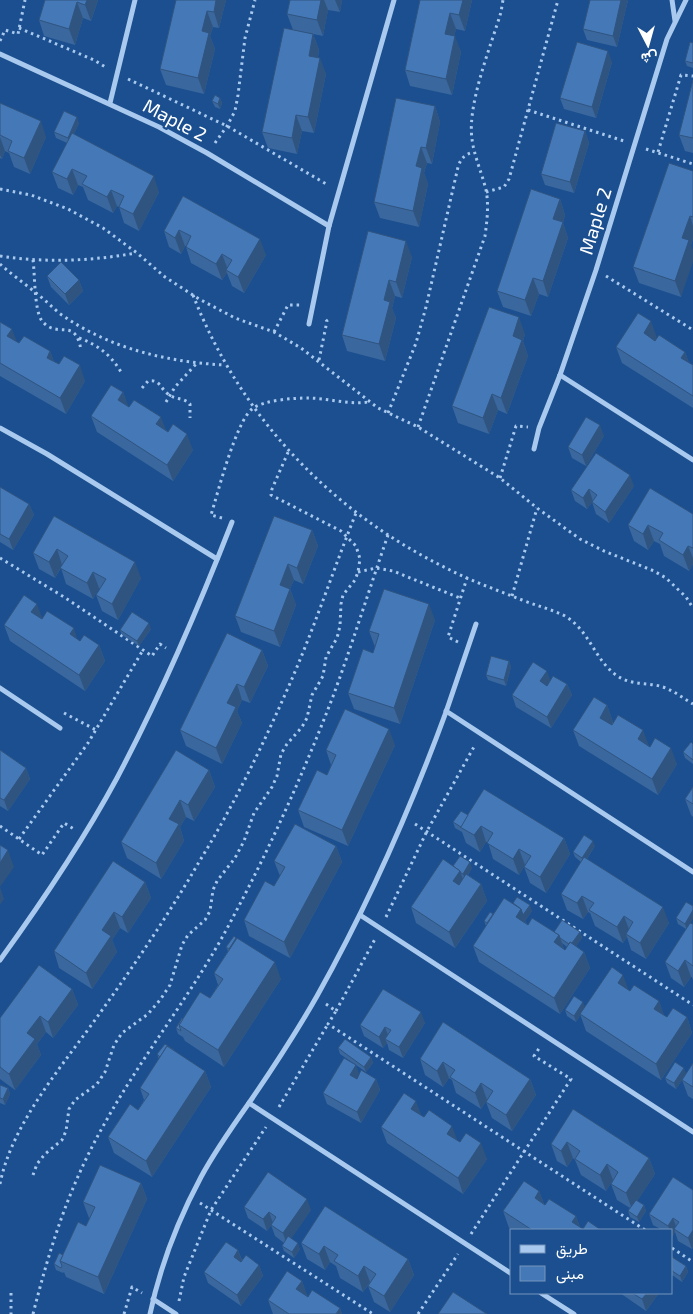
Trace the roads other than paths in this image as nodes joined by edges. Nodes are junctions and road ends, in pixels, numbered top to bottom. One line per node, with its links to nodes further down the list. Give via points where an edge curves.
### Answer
1 (135, 0): 7 (street)
2 (394, 0): 8 (street)
3 (672, 0): 5 (street)
4 (686, 0): 5 (street, Maple 2)
5 (675, 21): 10 (street, Maple 2)
6 (0, 54): 7 (street, Maple 2)
7 (110, 103): 8 (street, Maple 2, via 207,153)
8 (329, 226): 9 (street)
9 (308, 324)
10 (560, 375): 12 (street, Maple 2); 13 (street)
11 (0, 428): 15 (street)
12 (534, 449)
13 (693, 460)
14 (232, 522): 15 (street)
15 (218, 559): 22 (street, via 177,655 120,772 50,888)
16 (476, 624): 18 (street)
17 (0, 688): 19 (street)
18 (446, 711): 20 (street); 21 (street, via 405,817)
19 (60, 728)
20 (693, 872)
21 (360, 915): 23 (street, via 316,998); 24 (street)
22 (0, 960)
23 (249, 1103): 25 (street); 27 (street, via 201,1176 166,1257)
24 (693, 1132)
25 (510, 1273)
26 (543, 1294): 30 (street)
27 (153, 1299): 28 (street); 29 (street)
28 (150, 1314)
29 (176, 1314)
30 (574, 1314)

